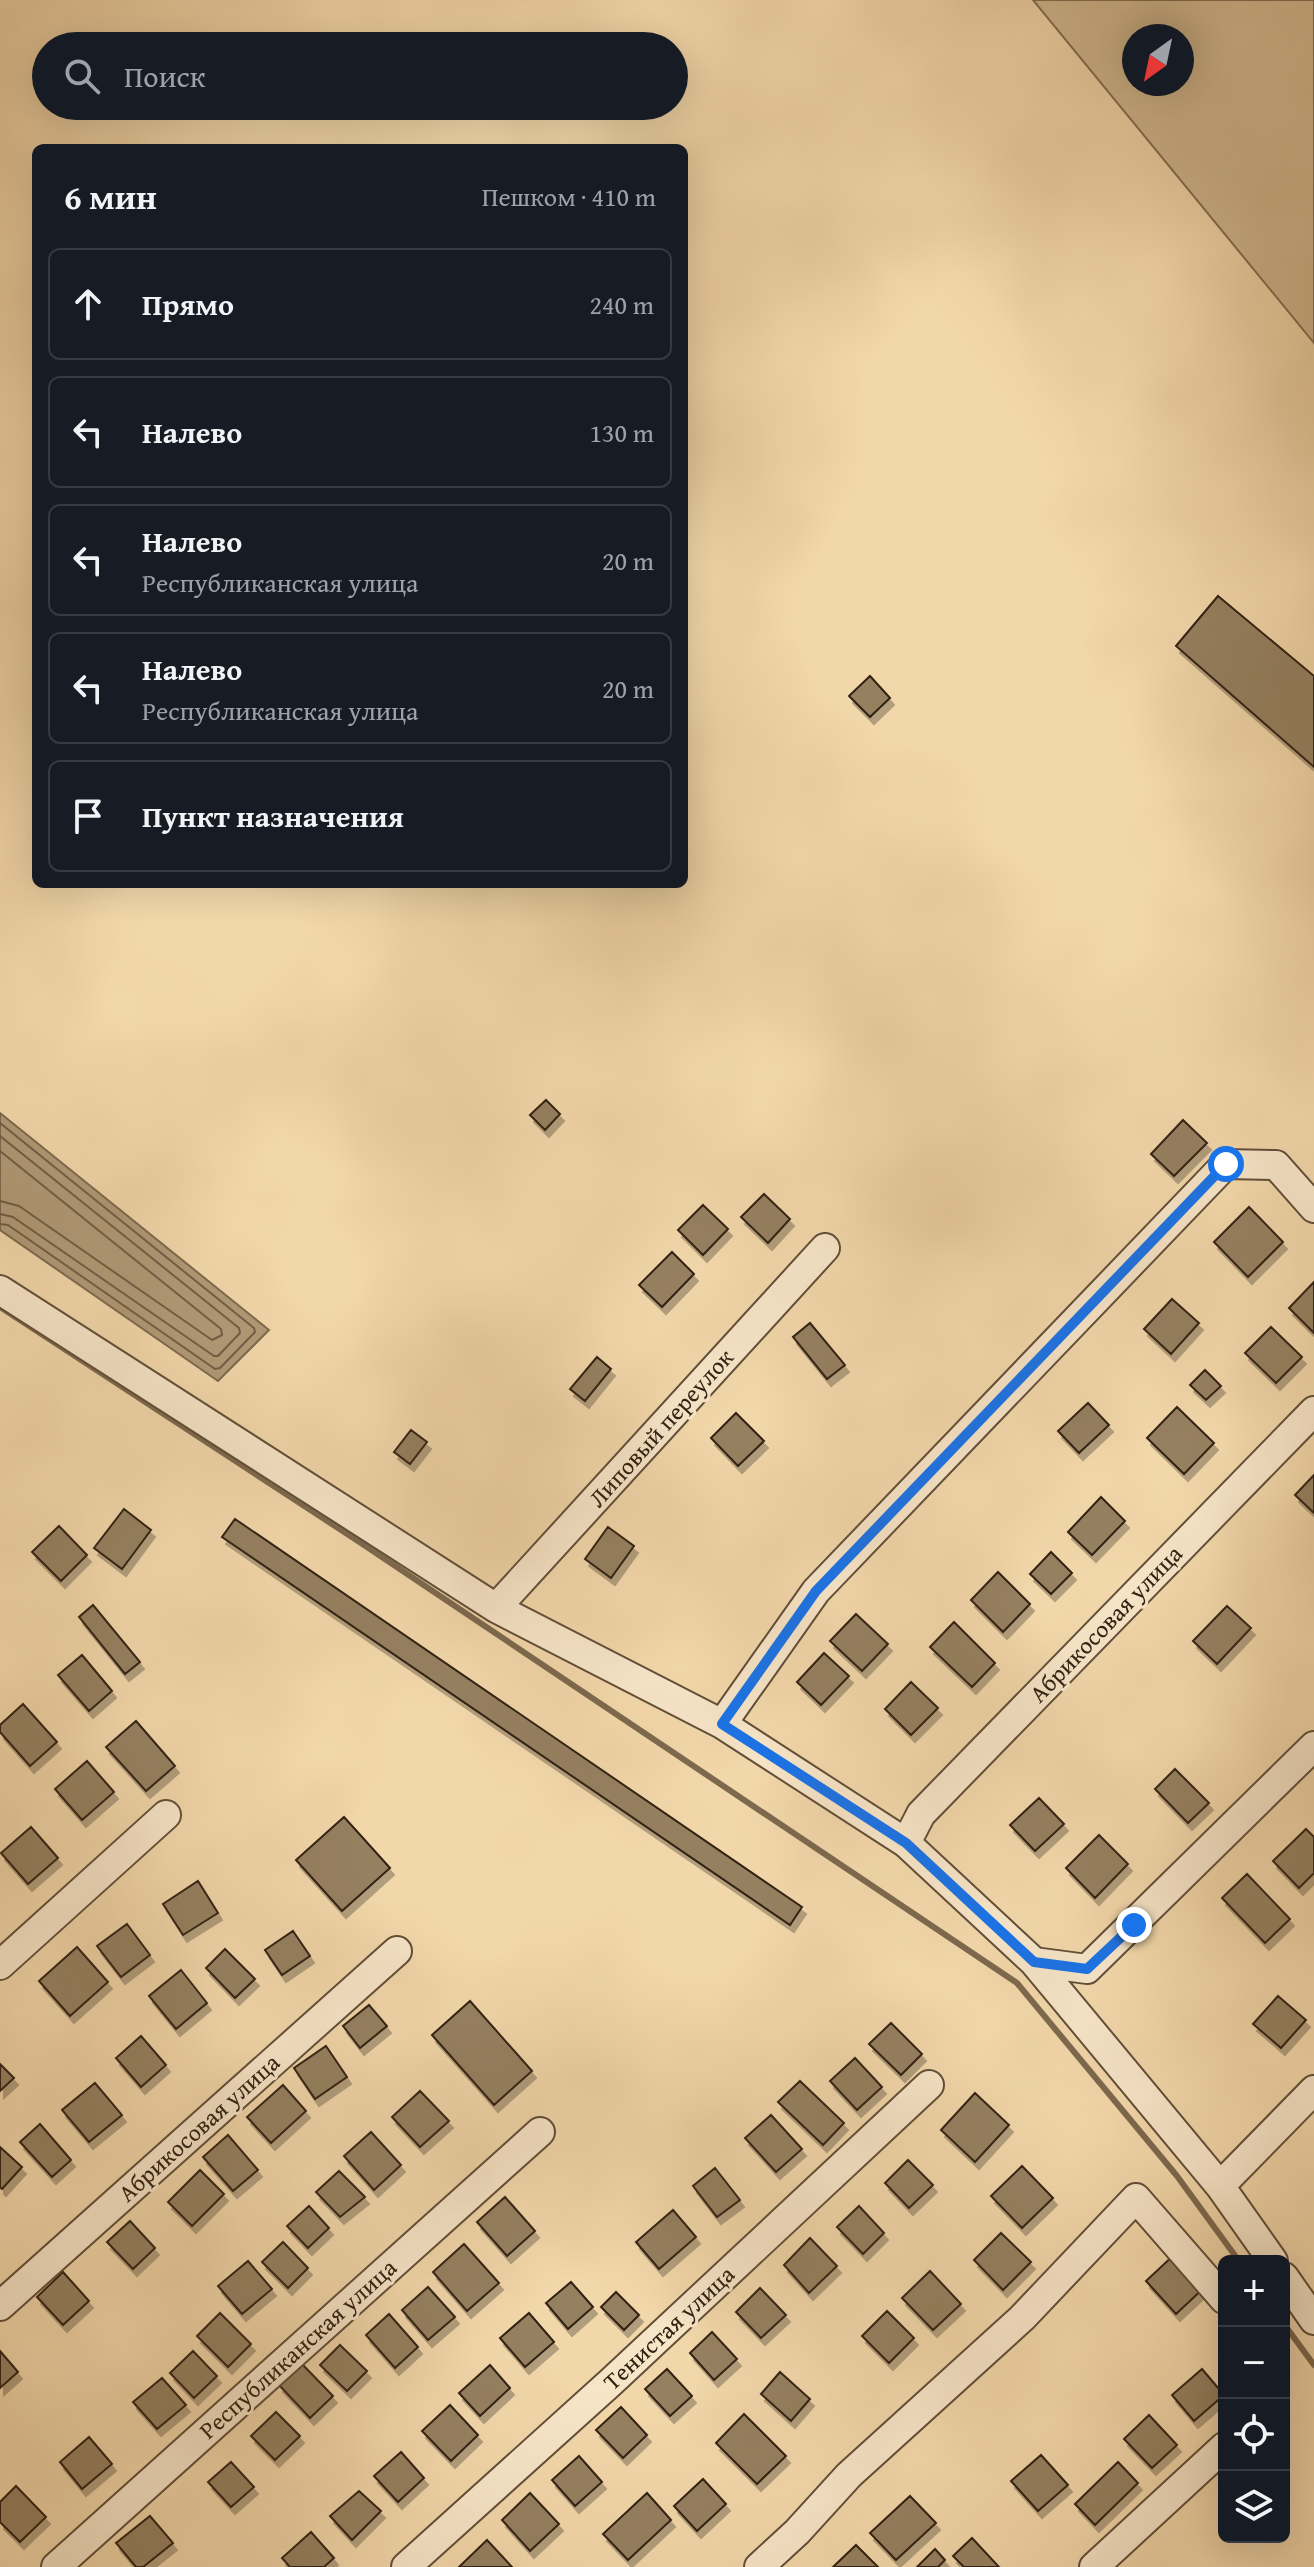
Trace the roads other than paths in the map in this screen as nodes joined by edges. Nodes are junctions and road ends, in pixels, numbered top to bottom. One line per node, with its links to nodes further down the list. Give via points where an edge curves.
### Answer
1 (1314, 1208): 6 (street, via 1276,1165 1226,1164 816,1591)
2 (825, 1248): 5 (street, Липовый переулок)
3 (0, 1290): 5 (street)
4 (1314, 1411): 9 (street, Абрикосовая улица, via 921,1814)
5 (496, 1608): 6 (street)
6 (722, 1724): 9 (street)
7 (1314, 1746): 11 (street, via 1087,1969)
8 (166, 1815): 12 (street)
9 (906, 1843): 11 (street)
10 (397, 1951): 20 (street, Абрикосовая улица)
11 (1034, 1962): 16 (street)
12 (0, 1965)
13 (929, 2085): 24 (street, Тенистая улица)
14 (1314, 2090): 16 (street)
15 (540, 2132): 23 (street, Республиканская улица)
16 (1220, 2186): 17 (street)
17 (1269, 2255)
18 (1290, 2286): 21 (street)
19 (1218, 2292): 25 (street, via 1136,2198 1022,2318 849,2475)
20 (0, 2306)
21 (1314, 2320)
22 (1218, 2453): 26 (street)
23 (56, 2567)
24 (406, 2567)
25 (759, 2567)
26 (1094, 2567)

